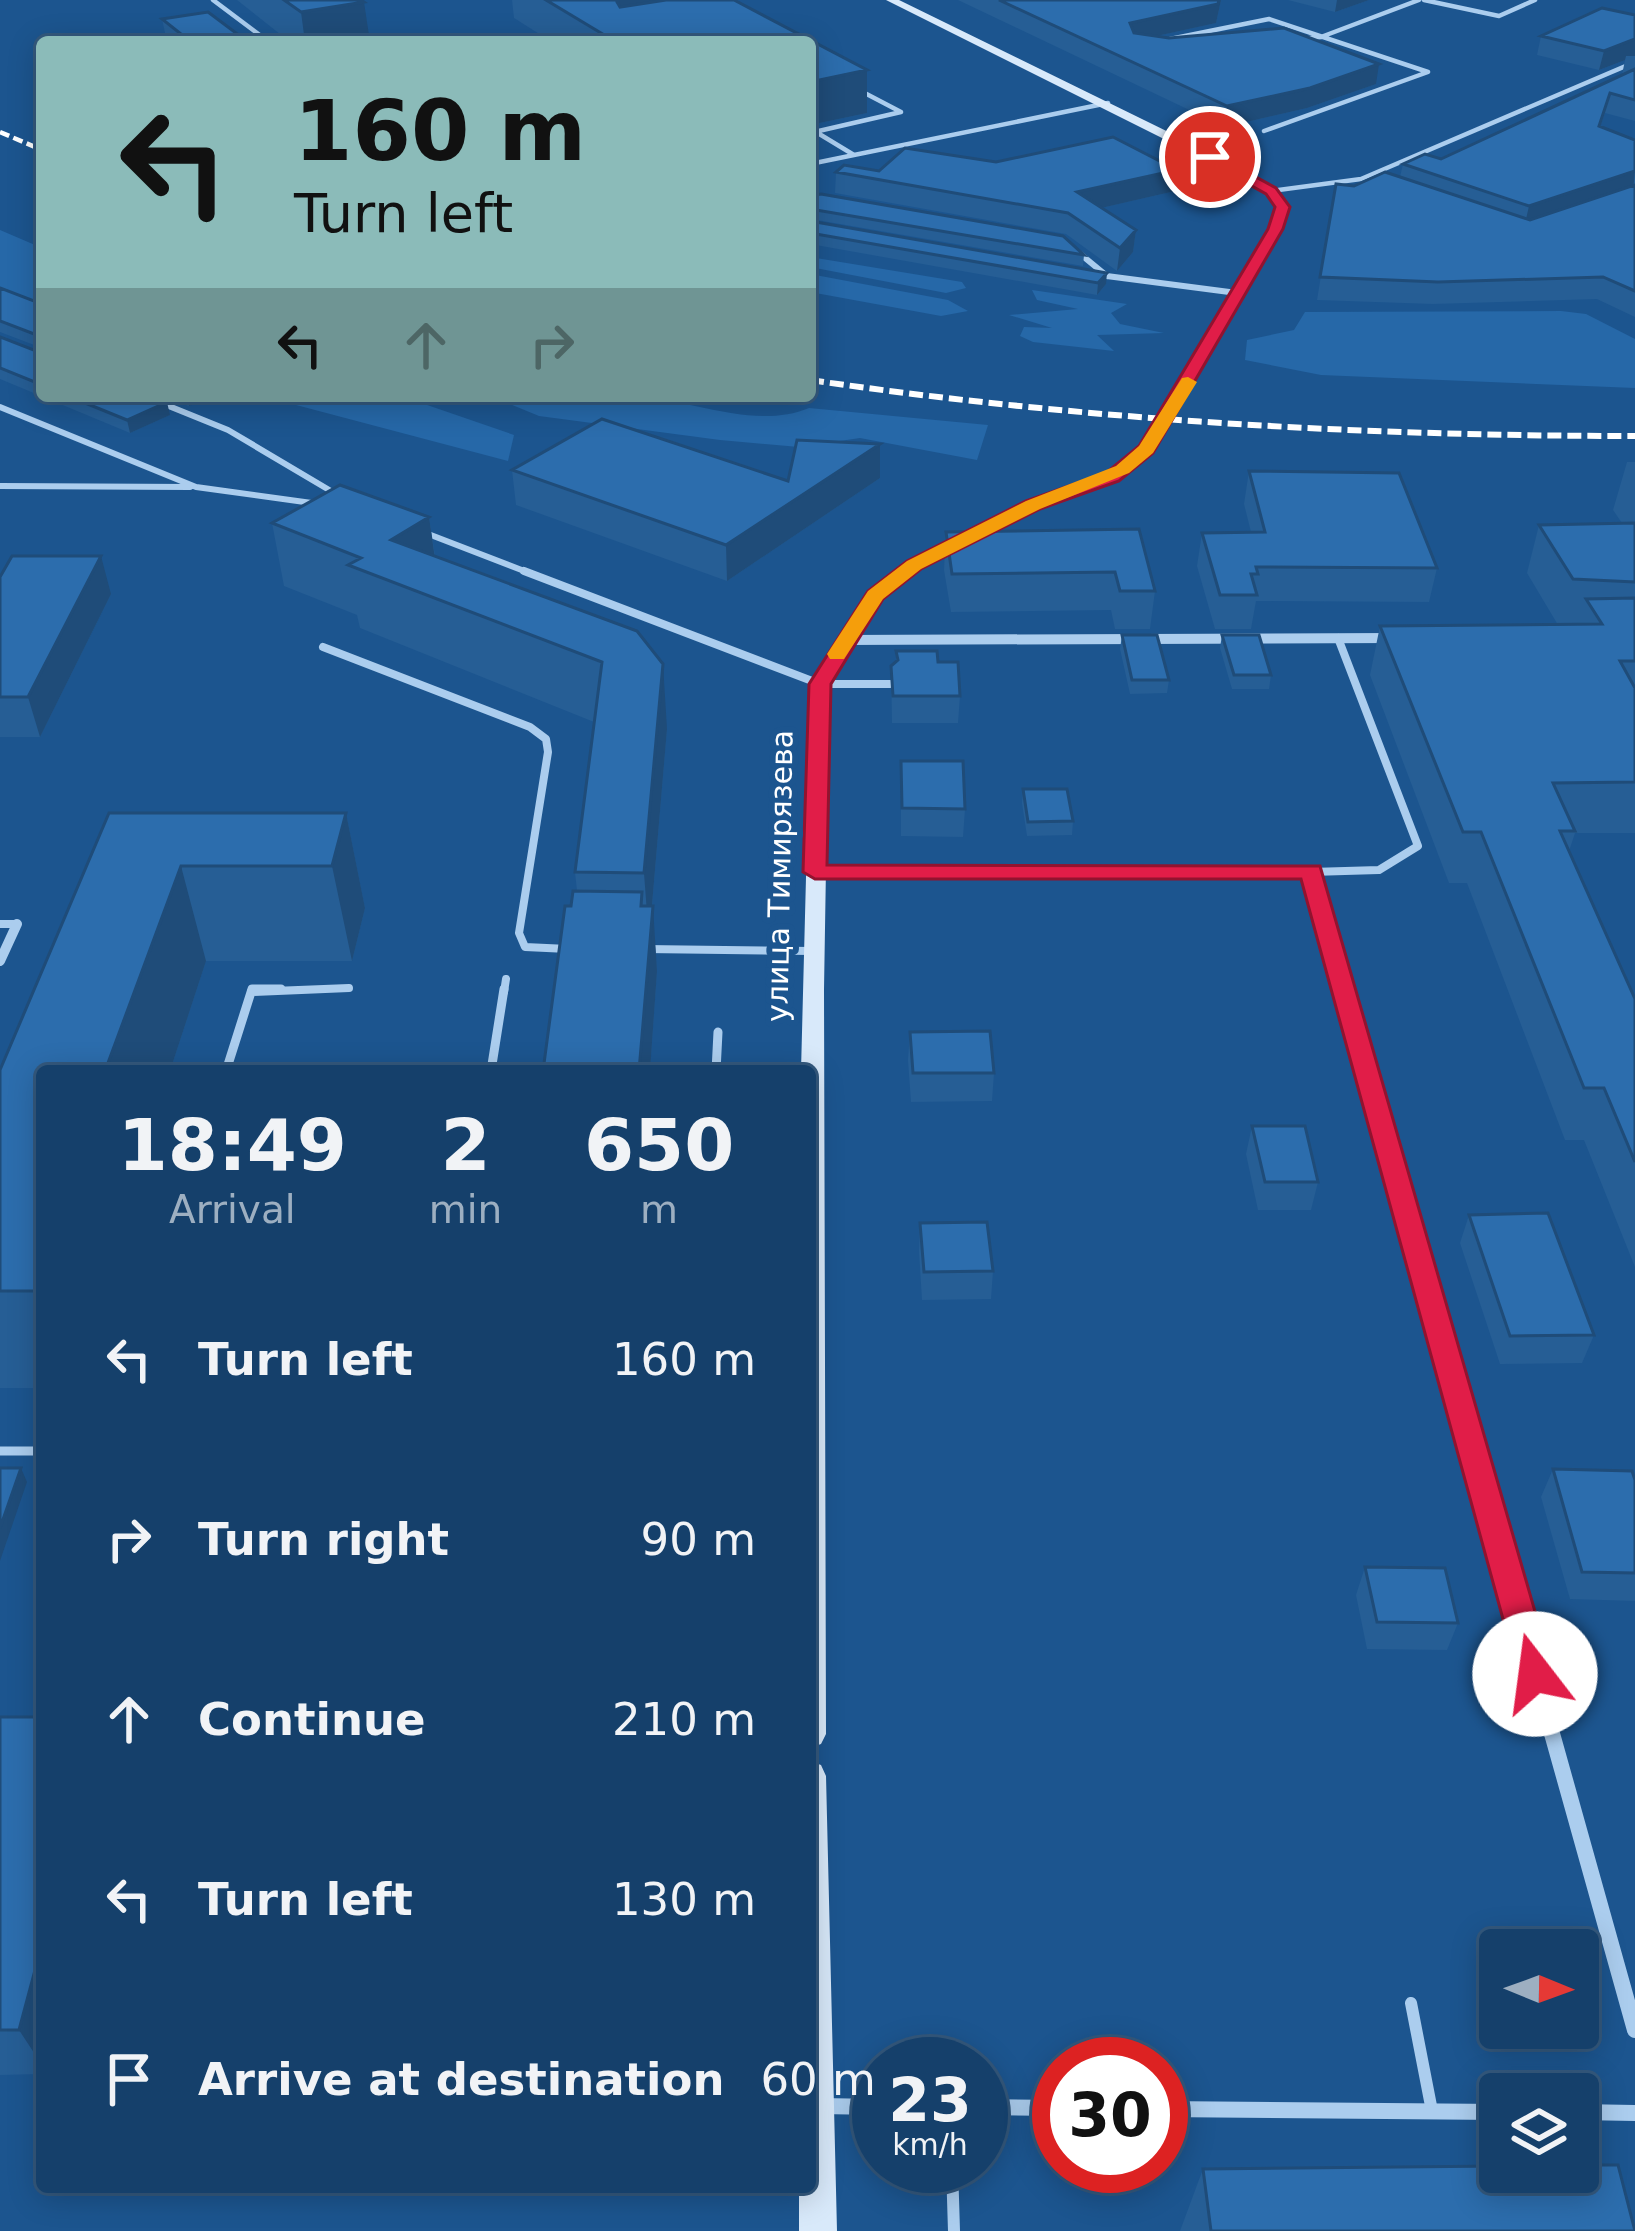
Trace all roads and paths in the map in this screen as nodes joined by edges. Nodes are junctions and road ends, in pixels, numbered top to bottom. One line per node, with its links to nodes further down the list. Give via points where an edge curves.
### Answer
1 (214, 0): 5 (lane)
2 (891, 0): 11 (main road)
3 (1422, 0): 4 (lane, via 1499,16); 6 (lane)
4 (1535, 0)
5 (260, 36)
6 (1321, 37): 7 (lane); 8 (lane, via 1269,20); 13 (lane, via 1428,72)
7 (1299, 39)
8 (1156, 42)
9 (1635, 62): 17 (lane)
10 (846, 83): 12 (lane, via 901,112)
11 (1108, 103): 15 (lane); 19 (main road)
12 (816, 131)
13 (1264, 131)
14 (816, 134): 15 (lane)
15 (854, 155): 16 (lane)
16 (816, 163)
17 (1361, 179): 18 (lane); 19 (lane)
18 (1381, 186)
19 (1271, 191): 23 (main road, улица Тимирязева, via 1282,207 1276,229)
20 (1065, 241): 22 (lane)
21 (1083, 274): 22 (lane)
22 (1107, 276): 23 (lane)
23 (1237, 293): 33 (main road, улица Тимирязева, via 1146,449 1112,477 1033,505 914,565 875,596)
24 (159, 402): 29 (lane, via 228,430)
25 (0, 407): 27 (lane)
26 (0, 486): 27 (lane)
27 (196, 487): 28 (lane)
28 (337, 506)
29 (361, 508)
30 (405, 525): 35 (lane)
31 (1339, 638): 32 (street); 33 (street); 38 (lane, via 1418,846 1379,870)
32 (1407, 638)
33 (845, 640): 35 (main road, улица Тимирязева)
34 (323, 647): 41 (lane, via 546,739 519,933 525,946)
35 (820, 684): 36 (lane); 37 (main road, улица Тимирязева)
36 (890, 684)
37 (815, 872): 38 (street); 43 (main road, улица Тимирязева)
38 (1311, 872): 55 (street)
39 (0, 924): 40 (lane)
40 (17, 924): 44 (street)
41 (591, 949)
42 (635, 950): 43 (lane)
43 (814, 951): 51 (main road, улица Тимирязева)
44 (0, 961)
45 (506, 979): 49 (lane)
46 (350, 988): 48 (lane, via 252,989)
47 (718, 1032): 50 (lane)
48 (228, 1065)
49 (492, 1065)
50 (716, 1065)
51 (813, 1065)
52 (0, 1451): 53 (lane)
53 (36, 1451)
54 (1411, 2002): 59 (lane)
55 (1635, 2030)
56 (816, 2106): 57 (street); 64 (main road)
57 (852, 2107)
58 (1188, 2109): 59 (street)
59 (1432, 2111): 60 (street)
60 (1479, 2112)
61 (1599, 2112): 62 (street)
62 (1635, 2113)
63 (953, 2193): 65 (lane)
64 (818, 2231)
65 (954, 2231)

